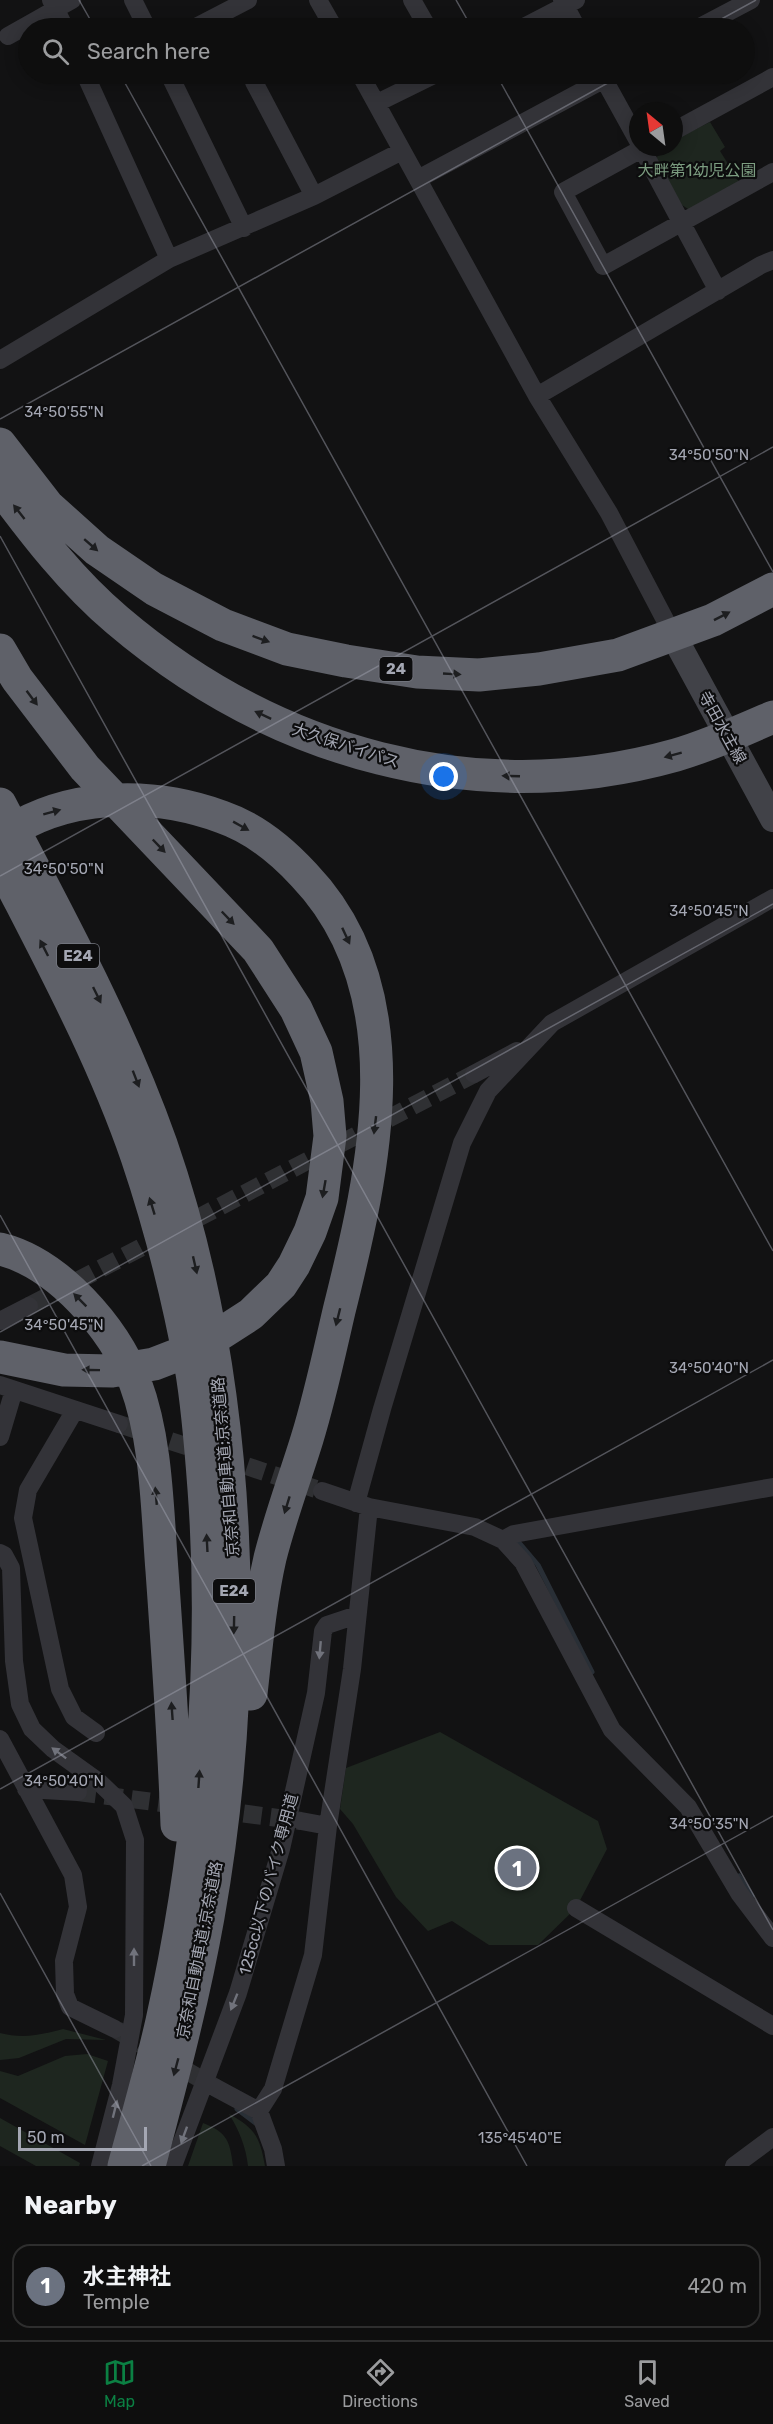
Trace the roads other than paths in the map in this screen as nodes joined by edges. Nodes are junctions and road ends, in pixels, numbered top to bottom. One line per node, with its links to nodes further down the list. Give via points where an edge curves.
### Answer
1 (72, 0): 8 (street)
2 (133, 0): 10 (street)
3 (248, 0): 11 (street)
4 (318, 0): 12 (street)
5 (412, 0): 13 (street)
6 (751, 0): 16 (street)
7 (568, 2): 14 (street); 15 (street)
8 (54, 5): 9 (street)
9 (35, 18)
10 (142, 18)
11 (213, 18)
12 (328, 18)
13 (422, 18)
14 (540, 18)
15 (574, 18)
16 (717, 18)
17 (18, 29): 18 (street)
18 (8, 36)
19 (773, 77): 29 (street)
20 (90, 84): 38 (street)
21 (174, 84): 37 (street)
22 (255, 84): 35 (street)
23 (366, 84): 27 (street)
24 (416, 84): 27 (street)
25 (590, 84): 34 (street)
26 (610, 84): 28 (street)
27 (377, 103): 30 (street)
28 (629, 122)
29 (683, 126)
30 (402, 151): 34 (street); 35 (street)
31 (629, 153): 36 (street, via 563,192 603,266)
32 (646, 156): 36 (street)
33 (773, 172): 36 (street)
34 (418, 179): 44 (street)
35 (314, 196): 37 (street)
36 (682, 223): 40 (street)
37 (244, 228): 38 (street)
38 (169, 259): 41 (street)
39 (773, 260): 40 (street)
40 (718, 291): 44 (street)
41 (57, 324): 42 (street, via 41,322); 43 (street)
42 (0, 346)
43 (0, 360)
44 (537, 396): 48 (street, via 609,513)
45 (0, 444): 48 (highway, 24, one-way to 48, via 48,506 97,550 154,589 223,625 287,649 417,672 478,675 618,655)
46 (0, 488): 51 (highway, 大久保バイパス, one-way to 46, via 675,755 620,767 526,777 429,770 344,748 256,713 158,652 116,619 71,574)
47 (773, 589): 48 (highway, 24, one-way to 47)
48 (674, 635): 51 (main road, 寺田水主線)
49 (0, 650): 64 (highway, one-way to 64, via 85,768 258,950 296,1009 316,1052 330,1136 322,1198 310,1232 294,1266 251,1314 203,1345 154,1364 112,1371 64,1370)
50 (773, 717): 51 (highway, 大久保バイパス)
51 (729, 737): 53 (main road, 寺田水主線)
52 (0, 804): 56 (highway, 京奈和自動車道;京奈道路 / E24)
53 (773, 819)
54 (0, 838): 82 (highway, one-way to 82, via 42,815 86,803 125,799 194,806 229,819 290,859 335,911 362,971 377,1041 377,1105 351,1266 309,1434 270,1559 238,1806)
55 (0, 862): 56 (highway, 京奈和自動車道;京奈道路 / E24)
56 (31, 893): 58 (highway, 京奈和自動車道;京奈道路 / E24)
57 (773, 898): 59 (street, via 552,1023)
58 (100, 1032): 82 (highway, 京奈和自動車道;京奈道路 / E24, one-way to 82, via 133,1069 183,1212 215,1362 225,1433 234,1586 232,1687 224,1801); 84 (highway, 京奈和自動車道;京奈道路 / E24, one-way to 58, via 181,1916 198,1799 209,1586 191,1370 157,1219)
59 (530, 1045): 60 (street); 71 (street, via 488,1091 462,1143 382,1410)
60 (474, 1074)
61 (0, 1249): 84 (highway, one-way to 61, via 177,1830 175,1745 147,1426 123,1356 81,1299 42,1268)
62 (29, 1306): 63 (street)
63 (0, 1321)
64 (0, 1357)
65 (7, 1387): 66 (street); 68 (street)
66 (75, 1410): 67 (street); 75 (street, via 28,1490 23,1518 60,1689 74,1717)
67 (119, 1424)
68 (0, 1437)
69 (773, 1487): 72 (street, via 514,1534)
70 (322, 1491): 71 (street)
71 (363, 1505): 72 (street, via 475,1527); 74 (street)
72 (503, 1540): 83 (street, via 523,1562 612,1730 688,1807 739,1893)
73 (0, 1553): 84 (street, one-way to 73, via 135,1840 124,1806 39,1736 20,1704 14,1661 11,1568)
74 (357, 1615): 80 (street); 93 (street, 125cc以下のバイク専用道, one-way to 93, via 323,1630 316,1693 281,1849 238,1993)
75 (96, 1733)
76 (0, 1739): 77 (street)
77 (26, 1789): 78 (street); 86 (street, via 73,1875 78,1907 64,1960 65,1994 70,2007)
78 (78, 1792)
79 (301, 1821): 80 (street)
80 (328, 1826): 88 (street, via 313,1955 273,2089)
81 (576, 1908): 85 (street)
82 (209, 1914): 92 (highway, 京奈和自動車道;京奈道路 / E24, one-way to 92, via 188,2023)
83 (773, 1938)
84 (148, 2018): 90 (street, one-way to 84, via 121,2085); 91 (highway, 京奈和自動車道;京奈道路 / E24)
85 (773, 2026)
86 (115, 2029)
87 (216, 2088): 88 (street)
88 (259, 2111): 94 (street)
89 (773, 2137): 95 (street)
90 (100, 2166)
91 (124, 2166)
92 (149, 2166)
93 (173, 2166)
94 (276, 2166)
95 (734, 2166)

